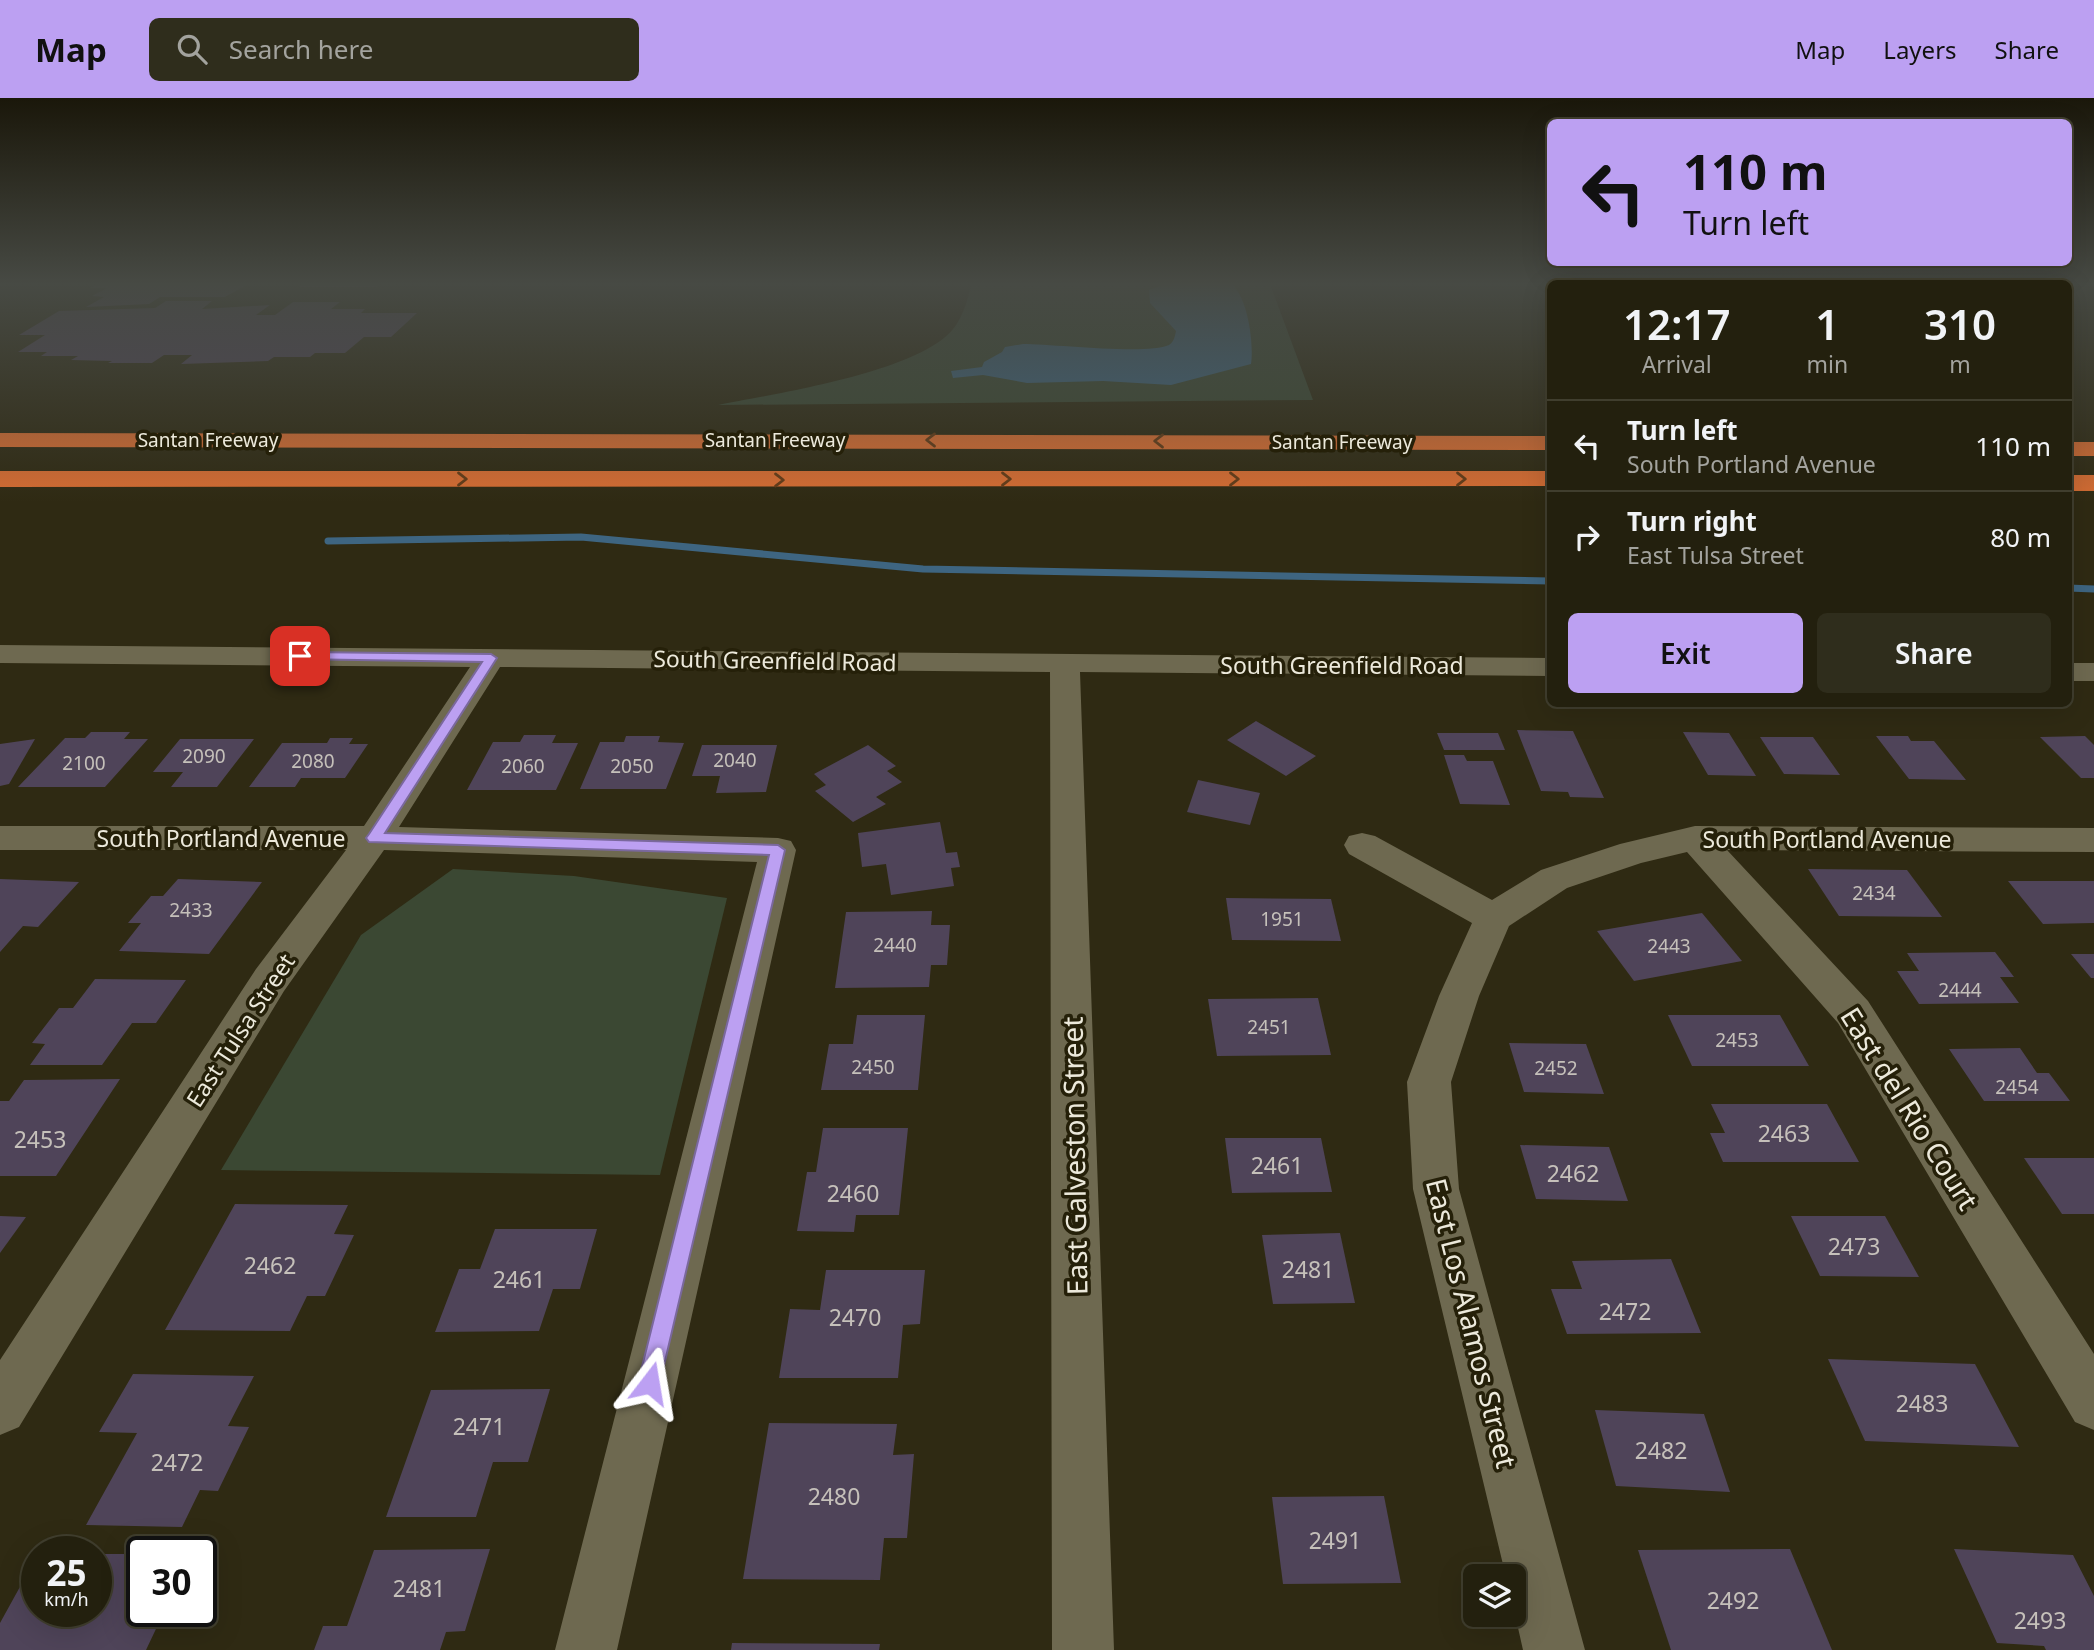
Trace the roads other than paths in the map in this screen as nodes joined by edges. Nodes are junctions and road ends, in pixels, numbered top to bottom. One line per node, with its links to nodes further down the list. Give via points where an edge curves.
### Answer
1 (0, 428): 3 (highway)
2 (0, 440): 3 (highway, Santan Freeway)
3 (844, 440): 4 (highway, Santan Freeway, one-way to 3)
4 (1547, 443)
5 (2072, 449): 6 (highway)
6 (2094, 449)
7 (1547, 478): 9 (highway, Santan Freeway, one-way to 7)
8 (0, 479): 9 (highway, Santan Freeway)
9 (394, 479): 12 (highway, via 291,488)
10 (2072, 483): 11 (highway)
11 (2094, 484)
12 (0, 492)
13 (0, 654): 14 (street, South Greenfield Road)
14 (491, 658): 15 (street, South Greenfield Road); 20 (street, East Tulsa Street)
15 (1065, 663): 16 (street, South Greenfield Road); 28 (street, East Galveston Street)
16 (1547, 667)
17 (2072, 671): 18 (street)
18 (2094, 672)
19 (0, 838): 20 (street, South Portland Avenue)
20 (374, 838): 26 (street, East Tulsa Street, via 270,981); 27 (street, South Portland Avenue, via 778,850)
21 (1695, 838): 22 (street, South Portland Avenue); 24 (street, South Portland Avenue, via 1555,879); 25 (street, East del Rio Court, via 1853,1012)
22 (2094, 840)
23 (1362, 845): 24 (street)
24 (1493, 918): 29 (street, East Los Alamos Street, via 1429,1082 1436,1189)
25 (2094, 1403)
26 (0, 1408)
27 (586, 1650)
28 (1083, 1650)
29 (1554, 1650)

